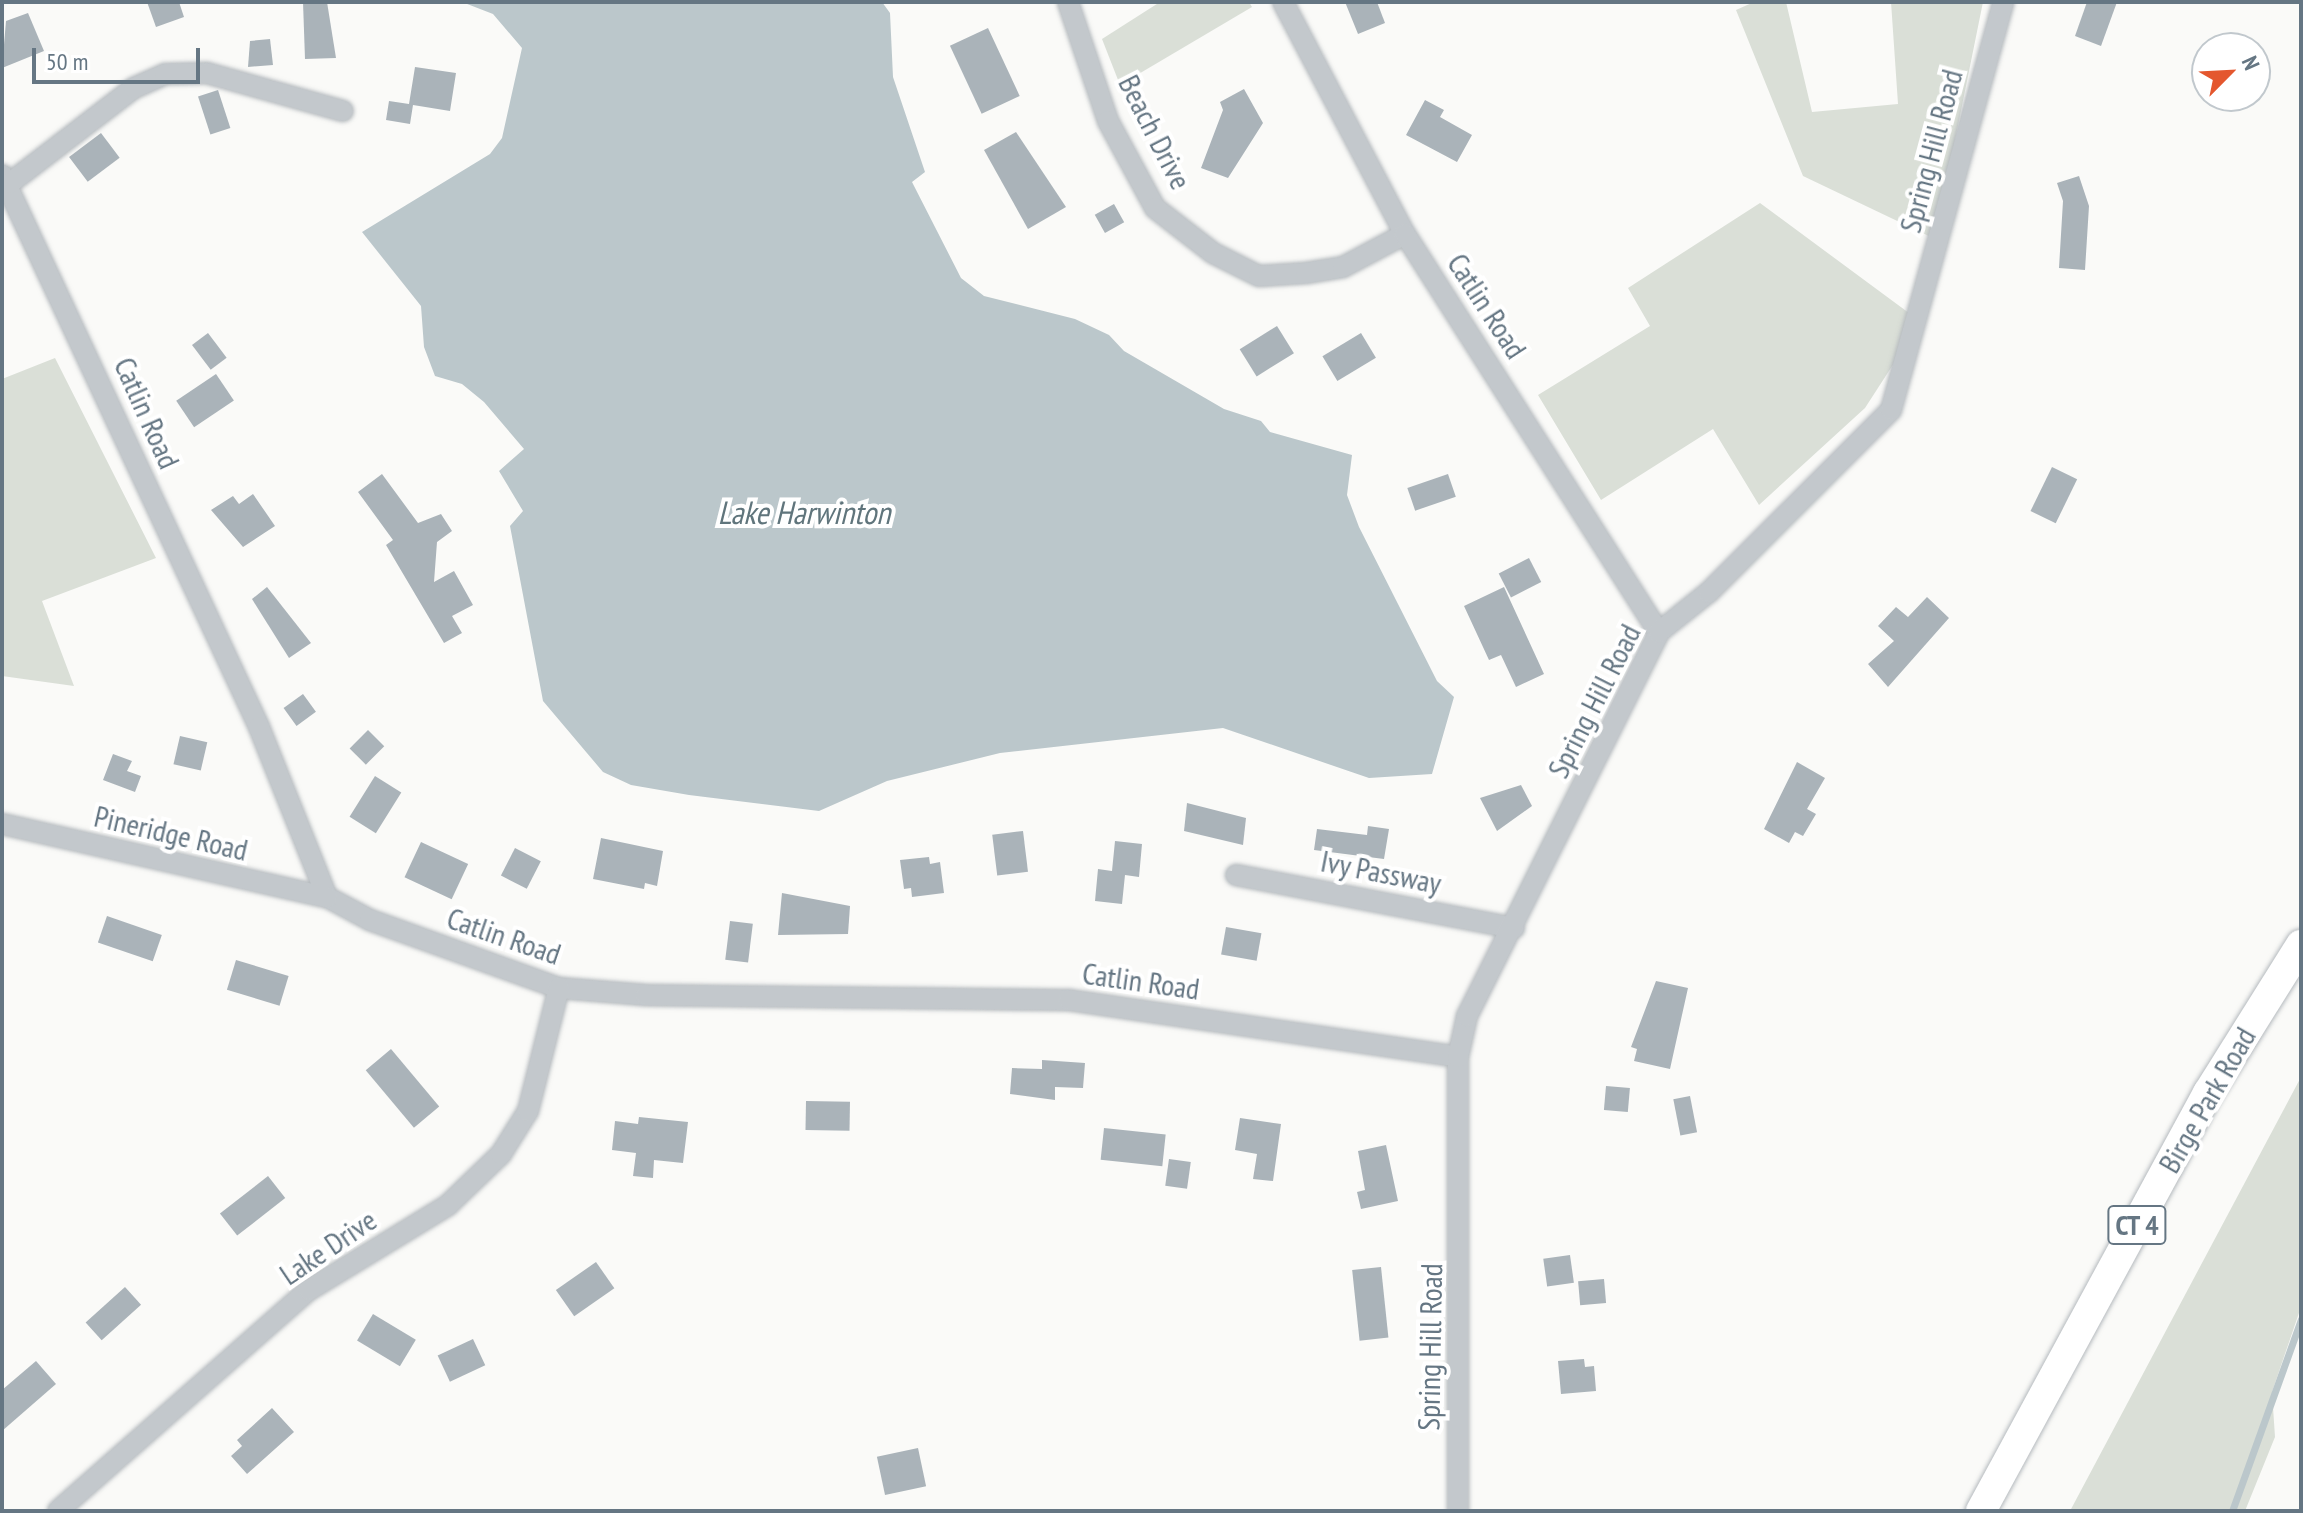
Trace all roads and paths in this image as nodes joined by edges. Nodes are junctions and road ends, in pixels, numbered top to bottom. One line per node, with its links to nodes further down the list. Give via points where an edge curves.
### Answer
1 (1068, 2): 6 (street, Beach Drive, via 1108,121 1155,208 1213,253 1259,276 1306,273 1343,267)
2 (1283, 2): 6 (street, Catlin Road)
3 (2003, 2): 7 (street, Spring Hill Road, via 1891,410 1709,592)
4 (343, 111): 5 (street, via 207,73 165,74 134,88)
5 (6, 179): 10 (street, Catlin Road, via 259,727)
6 (1405, 234): 7 (street, Catlin Road)
7 (1659, 632): 11 (street, Spring Hill Road)
8 (2, 824): 10 (street, Pineridge Road)
9 (1236, 875): 11 (street, Ivy Passway)
10 (327, 897): 13 (street, Catlin Road, via 370,920)
11 (1514, 928): 14 (street, Spring Hill Road, via 1467,1016)
12 (2301, 945): 17 (main road, Birge Park Road / CT 4, via 2208,1093)
13 (559, 988): 14 (street, Catlin Road, via 646,995 1069,1000); 15 (street, Lake Drive, via 528,1111 501,1154 448,1205 309,1290)
14 (1458, 1057): 16 (street, Spring Hill Road)
15 (58, 1511)
16 (1458, 1511)
17 (1981, 1511)

